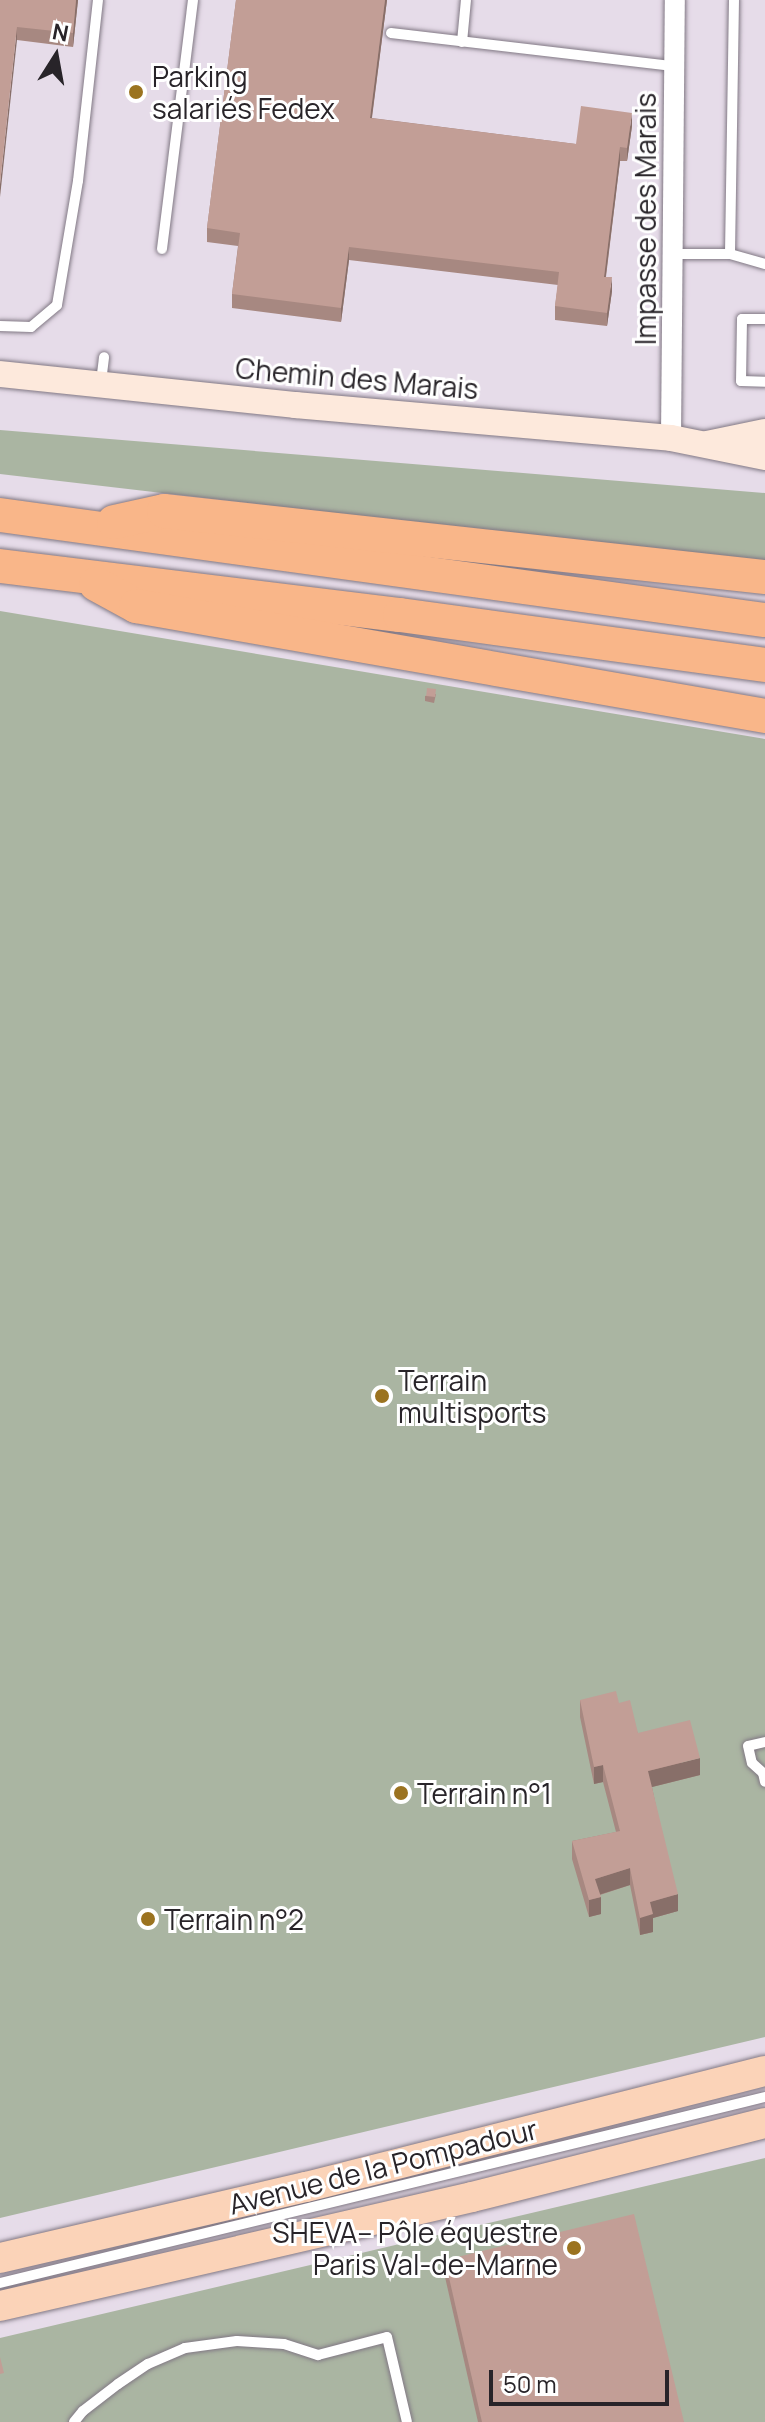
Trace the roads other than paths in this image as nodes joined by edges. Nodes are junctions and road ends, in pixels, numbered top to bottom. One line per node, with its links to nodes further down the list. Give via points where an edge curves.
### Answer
1 (98, 0): 14 (lane, via 78,181 57,305 31,327)
2 (193, 0): 9 (lane)
3 (466, 0): 7 (lane)
4 (675, 0): 8 (street, Impasse des Marais)
5 (734, 0): 11 (lane)
6 (391, 33): 7 (lane)
7 (462, 42): 8 (lane)
8 (673, 66): 10 (street, Impasse des Marais)
9 (162, 249)
10 (675, 254): 11 (lane); 20 (street, Impasse des Marais)
11 (730, 254): 12 (lane)
12 (765, 264)
13 (765, 319): 17 (lane, via 742,319 741,381)
14 (0, 326)
15 (104, 357): 18 (lane)
16 (0, 374): 18 (street, Chemin des Marais)
17 (765, 382)
18 (101, 384): 20 (street, Chemin des Marais)
19 (765, 432): 21 (street, Chemin des Marais)
20 (671, 438): 21 (street, Chemin des Marais)
21 (707, 444): 22 (street, Chemin des Marais)
22 (765, 457)
23 (0, 515): 24 (highway)
24 (90, 527): 27 (highway, via 164,511); 28 (highway)
25 (0, 566): 26 (highway)
26 (85, 577): 29 (highway); 30 (highway, via 136,606)
27 (765, 577)
28 (765, 620)
29 (765, 665)
30 (765, 716)
31 (765, 1742): 32 (lane, via 748,1746 752,1763)
32 (764, 1776)
33 (765, 2071): 36 (main road, Avenue de la Pompadour)
34 (765, 2097): 37 (lane, Avenue de la Pompadour)
35 (765, 2123): 38 (main road, Avenue de la Pompadour)
36 (0, 2258)
37 (0, 2283)
38 (0, 2306)
39 (74, 2422): 40 (lane, via 128,2377 185,2348 237,2341 284,2344 318,2355 387,2337)
40 (407, 2422)

